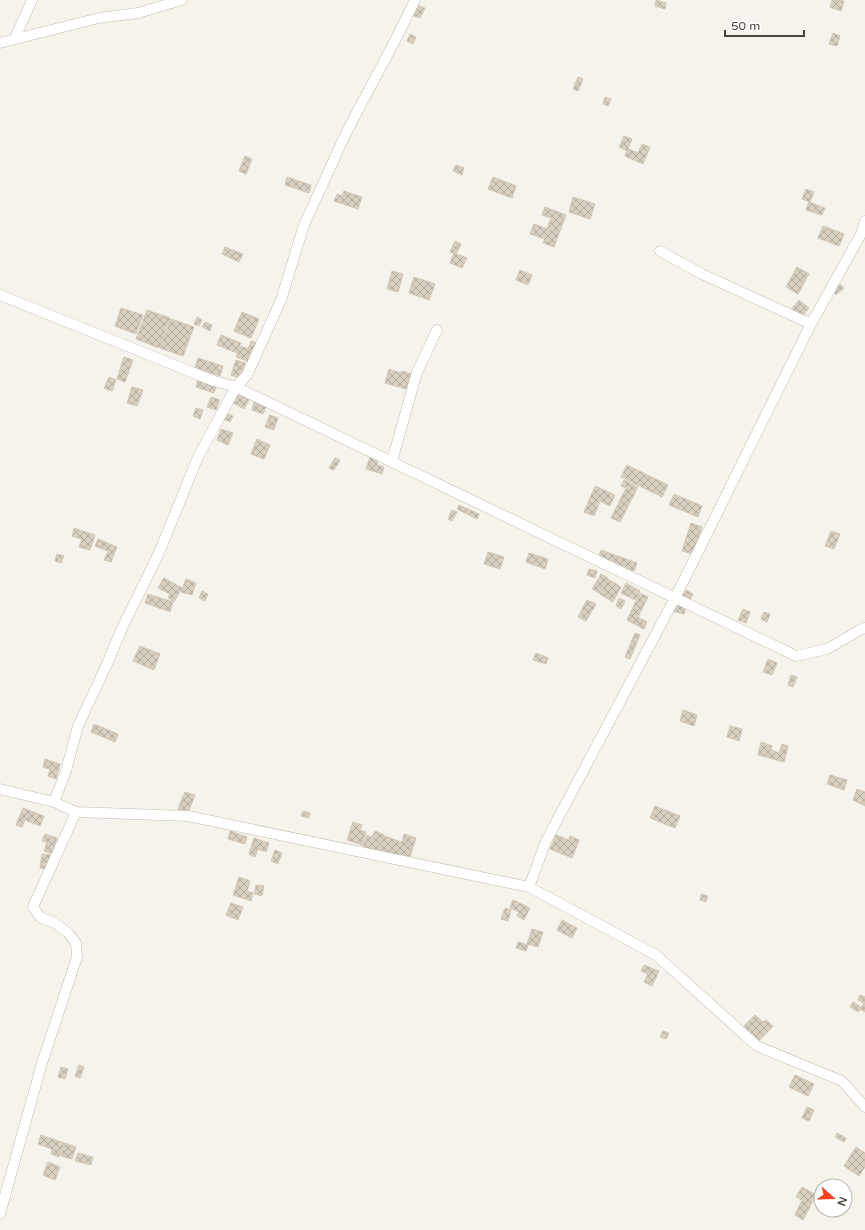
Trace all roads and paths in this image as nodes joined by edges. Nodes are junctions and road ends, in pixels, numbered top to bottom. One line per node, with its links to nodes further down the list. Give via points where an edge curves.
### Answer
1 (32, 0): 4 (street)
2 (182, 0): 4 (street, via 138,13 99,18)
3 (415, 0): 11 (street, via 347,131 304,225 281,300 247,375)
4 (15, 38): 5 (street)
5 (0, 43)
6 (865, 221): 9 (street, via 861,234)
7 (660, 251): 9 (street, via 702,274)
8 (0, 295): 11 (street, via 214,381)
9 (811, 324): 13 (street)
10 (436, 330): 12 (street, via 418,372)
11 (236, 387): 12 (street); 16 (street, via 198,458 159,553 78,726 66,772)
12 (392, 461): 13 (street)
13 (675, 598): 14 (street, via 796,656 827,649); 18 (street, via 546,841)
14 (865, 628)
15 (0, 789): 16 (street)
16 (54, 802): 17 (street)
17 (76, 812): 18 (street, via 188,816); 20 (street, via 33,906 40,917 55,923 68,933 76,943 77,957 42,1063)
18 (529, 887): 19 (street, via 656,955 757,1046 842,1081)
19 (865, 1107)
20 (0, 1214)

